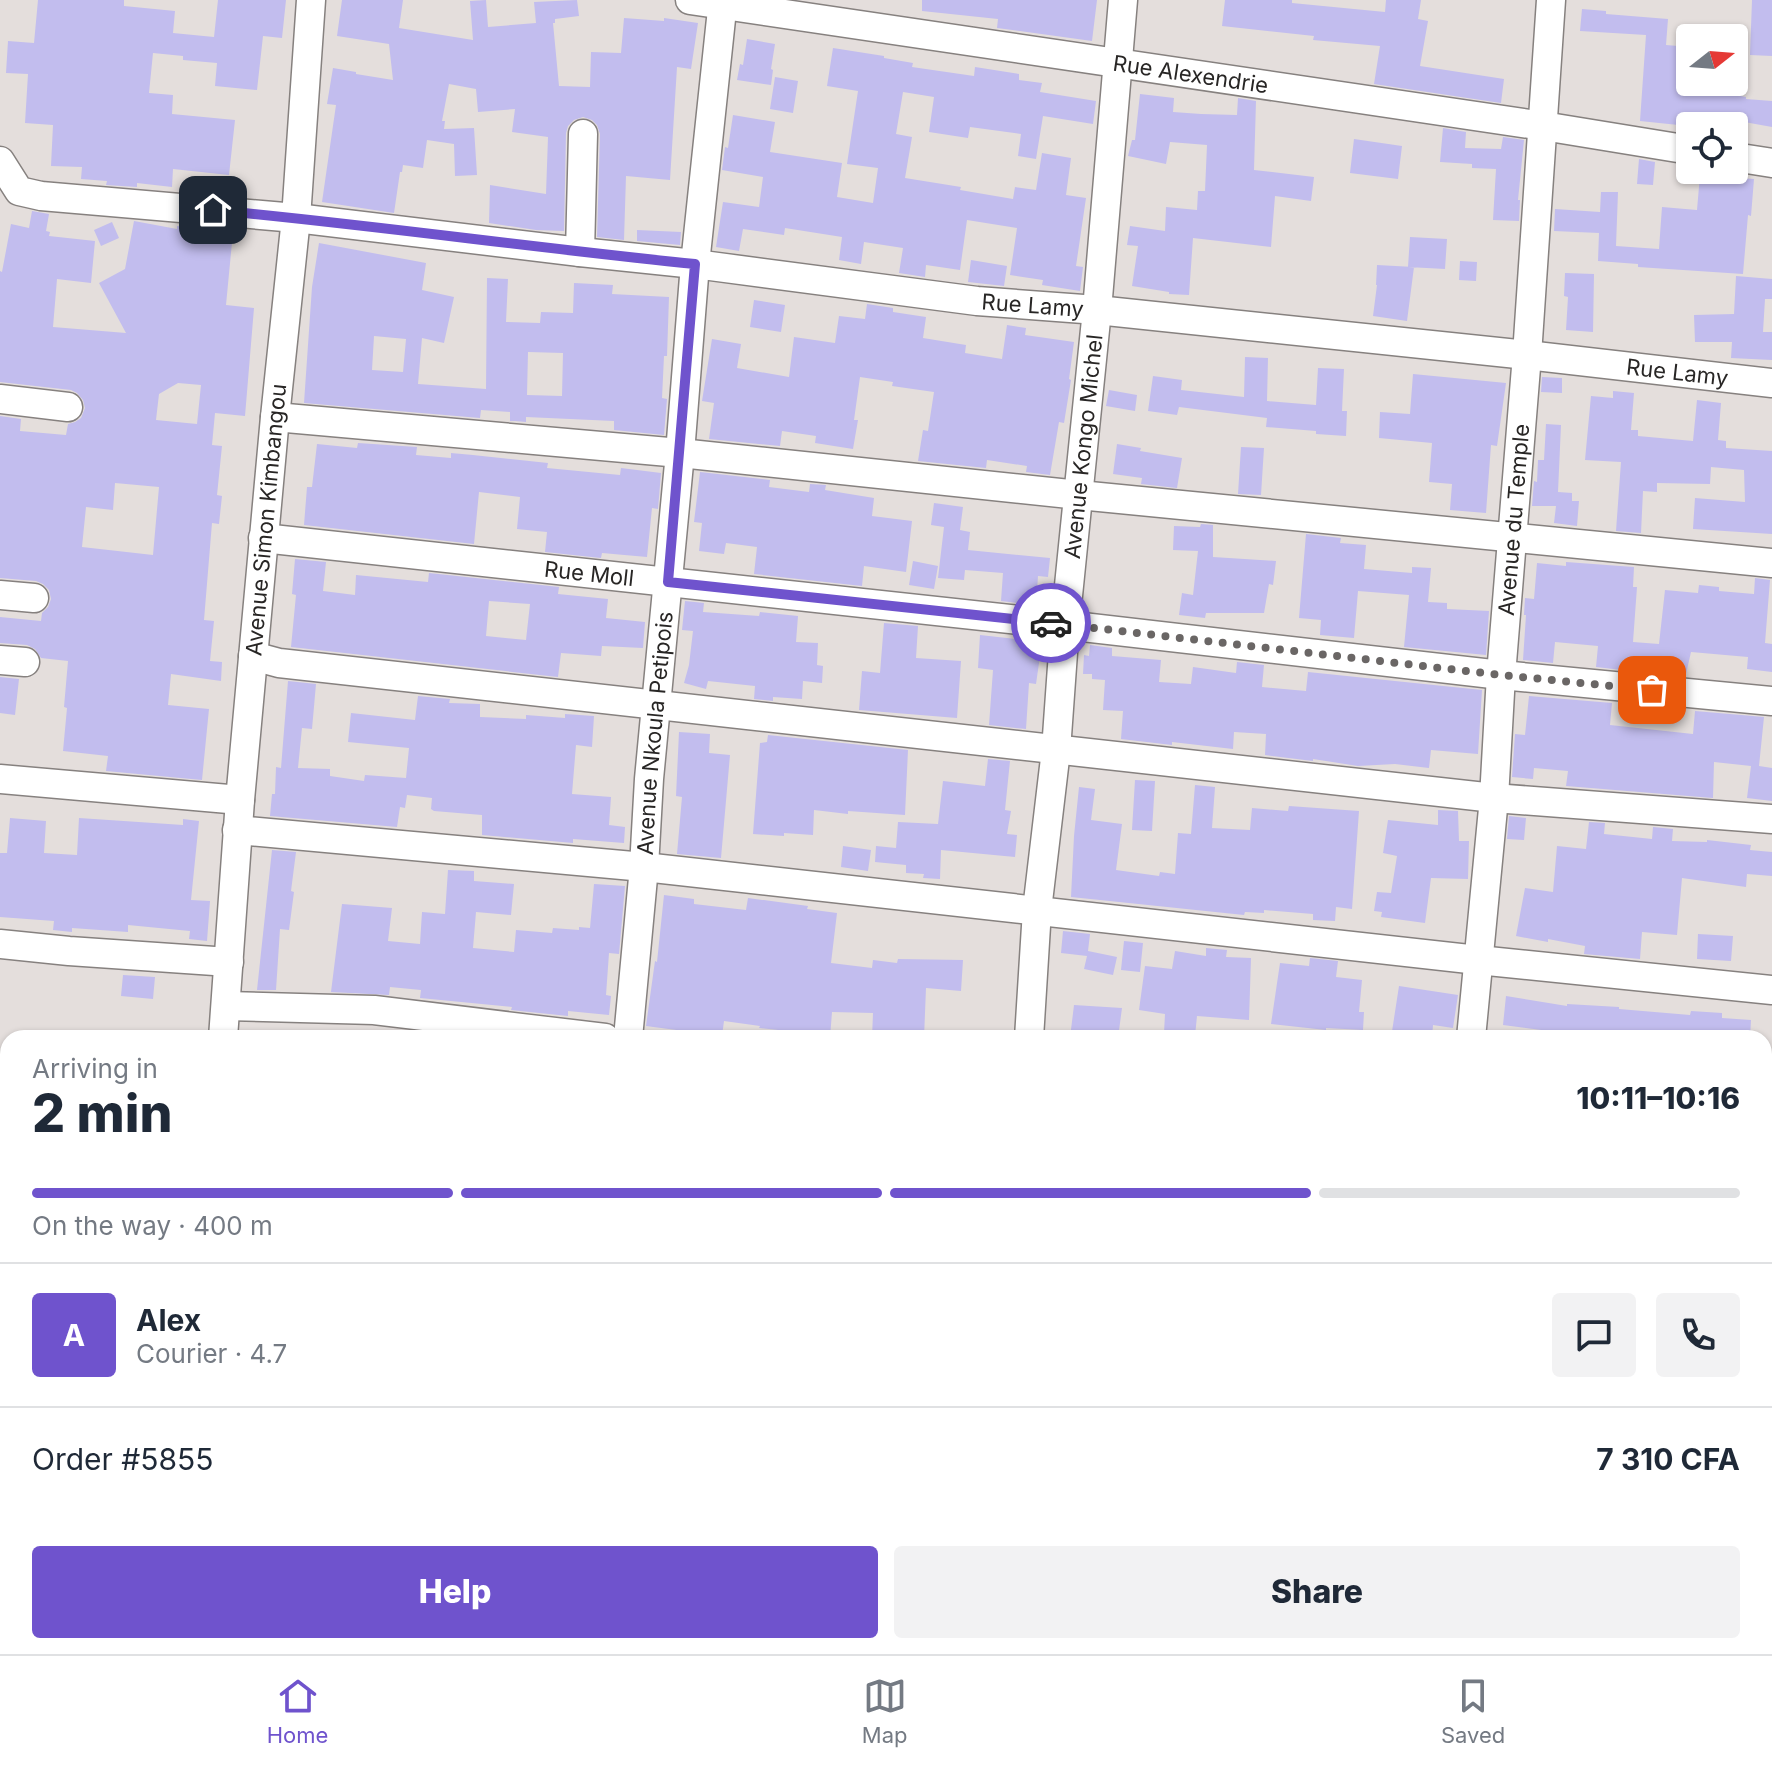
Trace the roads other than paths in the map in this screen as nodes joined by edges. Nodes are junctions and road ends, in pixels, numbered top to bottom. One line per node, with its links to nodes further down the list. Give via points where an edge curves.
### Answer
1 (311, 0): 13 (street, Avenue Simon Kimbangou)
2 (690, 0): 5 (street, Rue Alexendrie)
3 (1123, 0): 6 (street, Avenue Kongo Michel)
4 (1551, 0): 7 (street, Avenue du Temple)
5 (723, 2): 6 (street, Rue Alexendrie); 15 (street, Avenue Nkoula Petipois)
6 (1117, 64): 7 (street, Rue Alexendrie); 16 (street, Avenue Kongo Michel)
7 (1543, 126): 9 (street, Rue Alexendrie); 17 (street, Avenue du Temple)
8 (583, 134): 14 (street)
9 (1676, 148)
10 (1748, 159): 11 (street)
11 (1772, 163)
12 (2, 168): 13 (street, Rue Lamy, via 19,191 41,196)
13 (296, 218): 14 (street, Rue Lamy); 21 (street, Avenue Simon Kimbangou)
14 (580, 252): 15 (street, Rue Lamy)
15 (695, 264): 16 (street, Rue Lamy, via 977,301); 22 (street, Avenue Nkoula Petipois)
16 (1097, 310): 17 (street, Rue Lamy); 23 (street, Avenue Kongo Michel)
17 (1527, 355): 18 (street, Rue Lamy); 24 (street, Avenue du Temple)
18 (1772, 383)
19 (0, 399): 20 (street)
20 (68, 407)
21 (275, 417): 22 (street); 25 (street, Avenue Simon Kimbangou)
22 (680, 453): 23 (street); 27 (street, Avenue Nkoula Petipois)
23 (1079, 495): 24 (street); 30 (street, Avenue Kongo Michel)
24 (1513, 537): 26 (street); 32 (street, Avenue du Temple)
25 (263, 538): 27 (street, Rue Moll); 31 (street, Avenue Simon Kimbangou)
26 (1772, 563)
27 (668, 582): 30 (street, Rue Moll); 34 (street, Avenue Nkoula Petipois)
28 (0, 595): 29 (street)
29 (34, 598)
30 (1065, 625): 32 (street, Rue Moll); 35 (street, Avenue Kongo Michel)
31 (253, 656): 34 (street); 38 (street, Avenue Simon Kimbangou)
32 (1501, 675): 33 (street, Rue Moll); 37 (street, Avenue du Temple)
33 (1772, 701)
34 (656, 706): 35 (street); 41 (street, Avenue Nkoula Petipois)
35 (1056, 750): 37 (street); 42 (street, Avenue Kongo Michel)
36 (0, 779): 38 (street)
37 (1494, 798): 39 (street); 44 (street, Avenue du Temple)
38 (240, 800): 40 (street, Avenue Simon Kimbangou)
39 (1772, 819)
40 (237, 830): 41 (street); 45 (street, Avenue Simon Kimbangou)
41 (644, 867): 42 (street); 50 (street, Avenue Nkoula Petipois)
42 (1037, 910): 44 (street); 51 (street, Avenue Kongo Michel)
43 (0, 944): 45 (street)
44 (1478, 960): 46 (street); 52 (street, Avenue du Temple)
45 (229, 962): 47 (street, Avenue Simon Kimbangou)
46 (1772, 990)
47 (226, 1006): 48 (street, Avenue Simon Kimbangou); 49 (street, via 374,1010)
48 (228, 1030)
49 (539, 1030)
50 (629, 1030)
51 (1030, 1030)
52 (1472, 1030)

